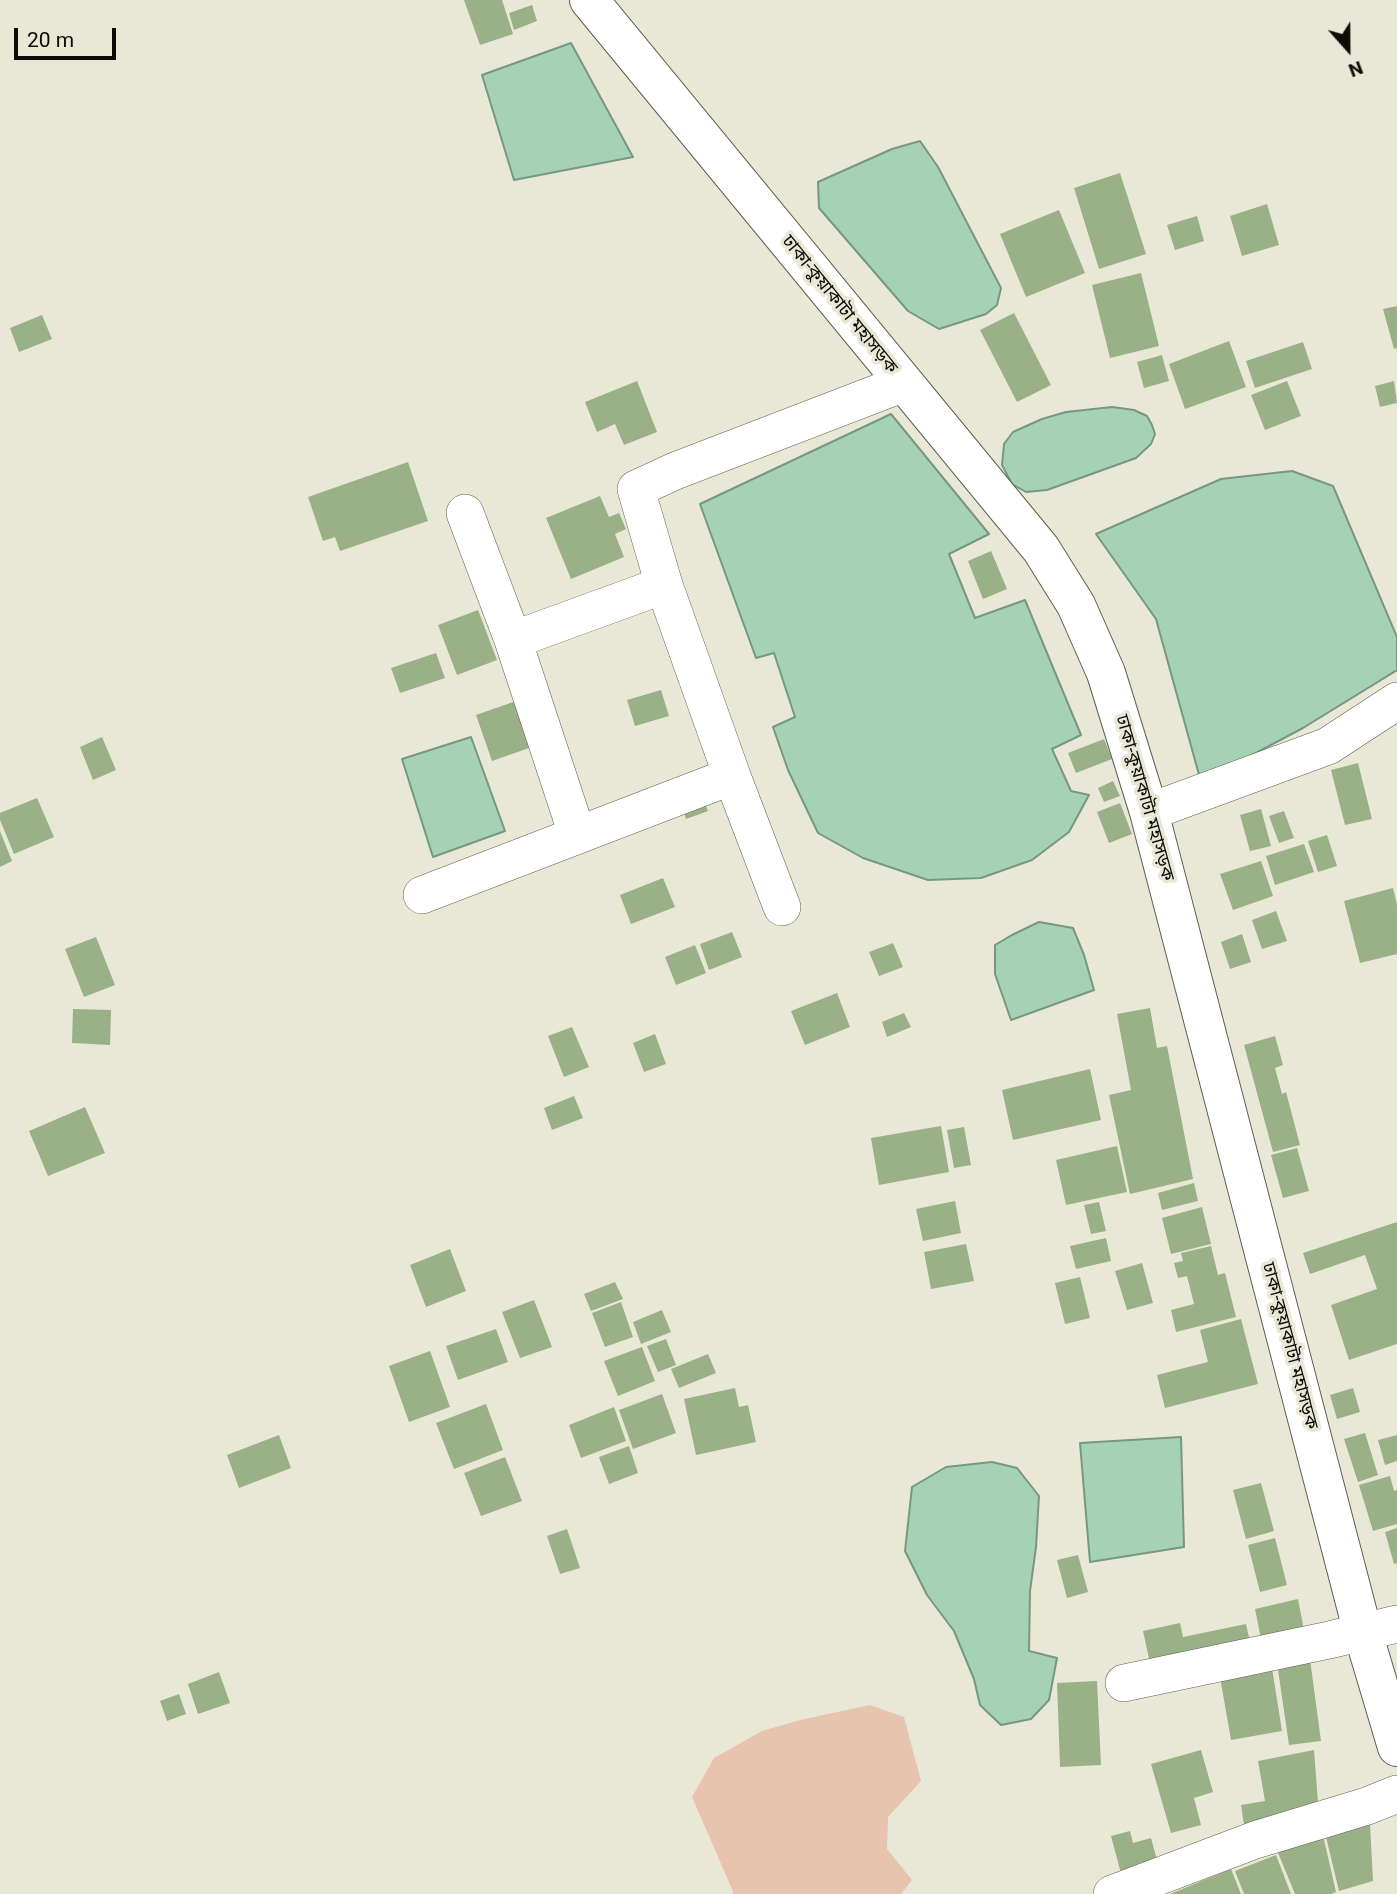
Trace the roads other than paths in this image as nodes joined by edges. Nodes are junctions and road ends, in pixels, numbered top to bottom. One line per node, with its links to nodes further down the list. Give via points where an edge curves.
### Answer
1 (589, 0): 2 (main road, ঢাকা-কুয়াকাটা মহাসড়ক)
2 (904, 383): 4 (street, via 636,489); 8 (main road, ঢাকা-কুয়াকাটা মহাসড়ক, via 1041,549 1076,605 1106,673)
3 (465, 513): 5 (street)
4 (664, 585): 5 (street); 7 (street)
5 (513, 640): 9 (street)
6 (1397, 701): 8 (street, via 1328,746)
7 (732, 776): 9 (street); 11 (street)
8 (1149, 812): 12 (main road, ঢাকা-কুয়াকাটা মহাসড়ক)
9 (577, 834): 10 (street)
10 (422, 895)
11 (782, 907)
12 (1380, 1628): 13 (street); 14 (main road, ঢাকা-কুয়াকাটা মহাসড়ক)
13 (1124, 1683)
14 (1397, 1747)
15 (1397, 1794): 16 (street, via 1255,1840)
16 (1112, 1894)

